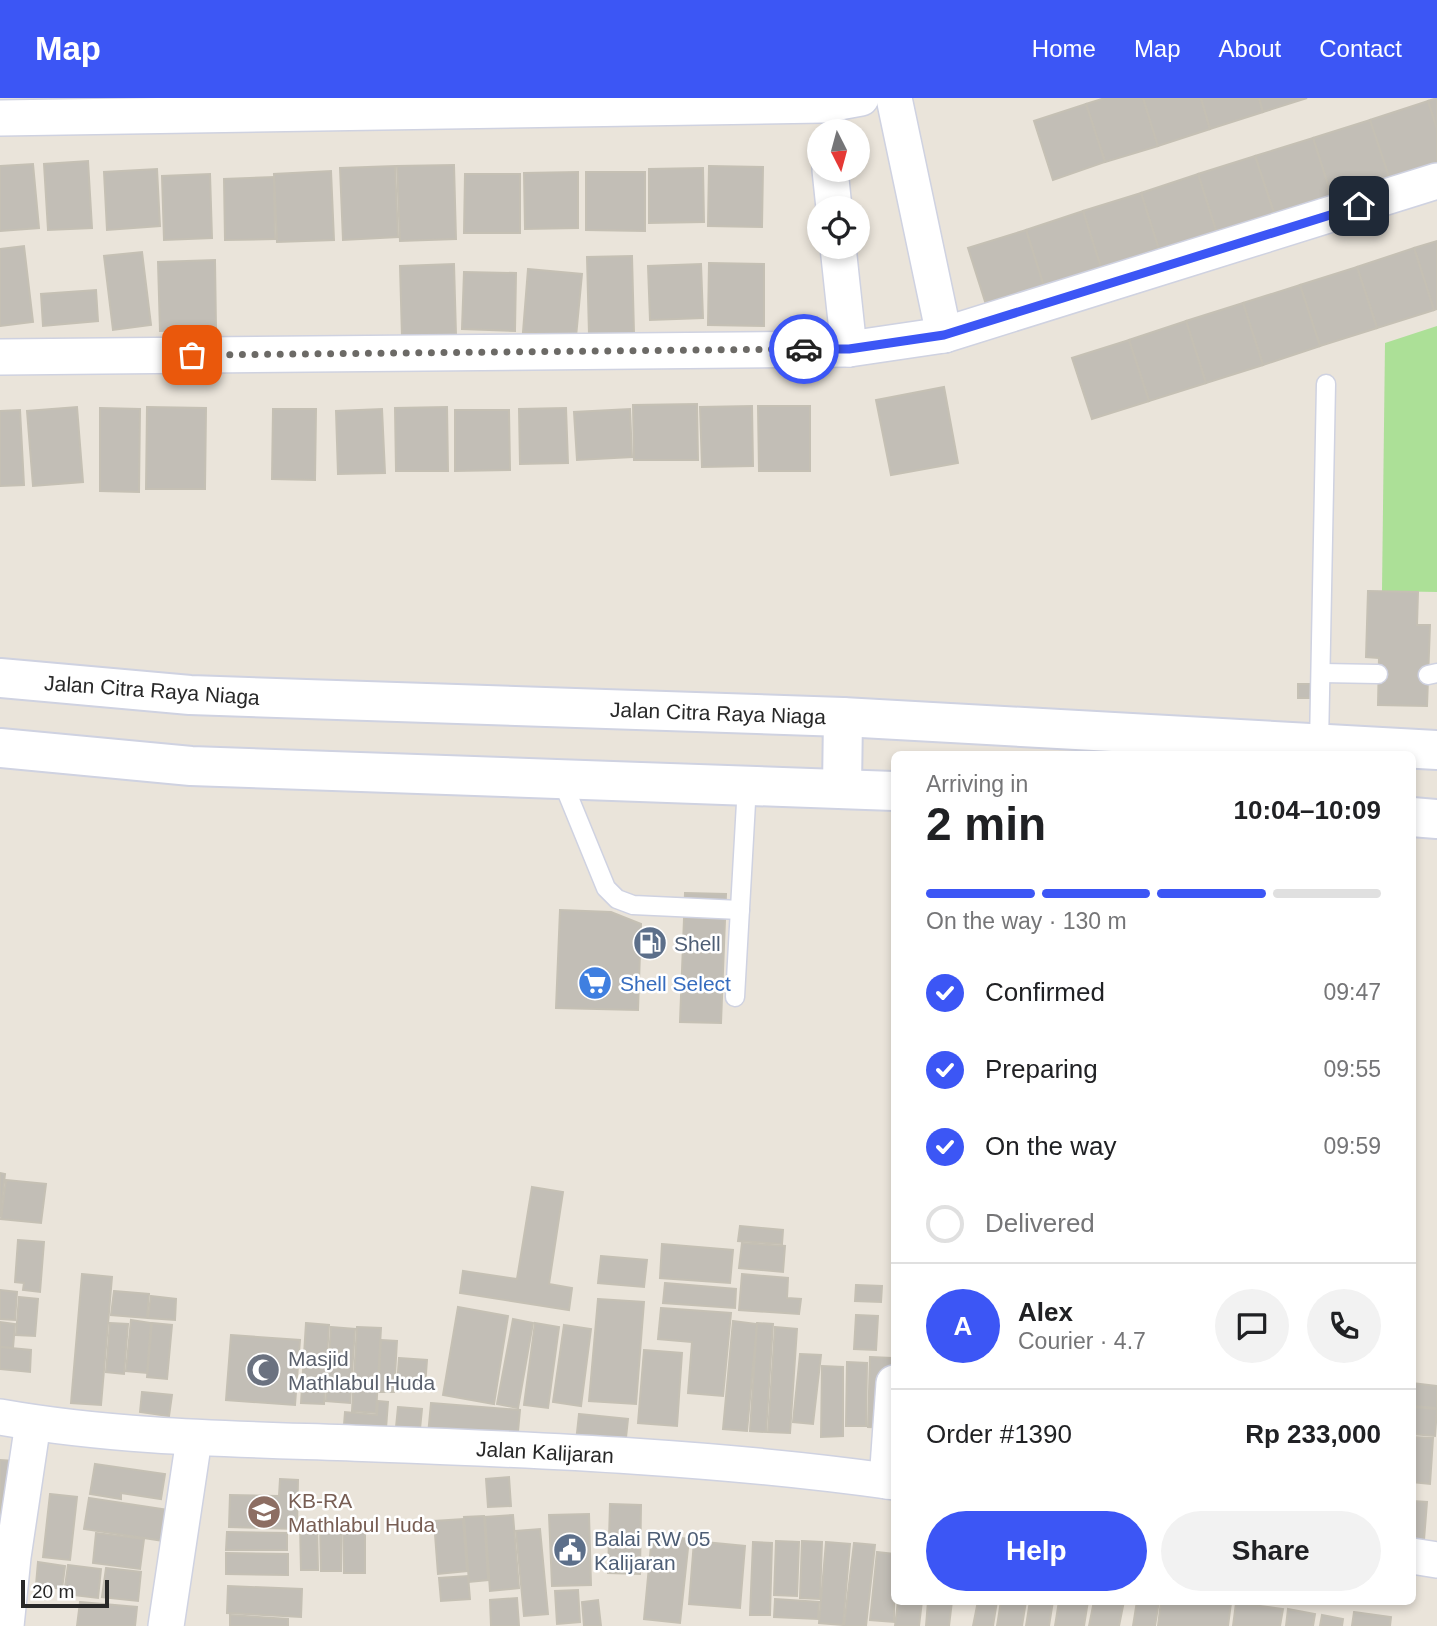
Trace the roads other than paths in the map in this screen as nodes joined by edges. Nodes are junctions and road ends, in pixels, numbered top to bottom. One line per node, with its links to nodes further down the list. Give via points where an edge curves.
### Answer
1 (861, 98): 3 (street)
2 (894, 98): 7 (street)
3 (823, 111): 4 (street)
4 (0, 118)
5 (1437, 181): 7 (street)
6 (839, 259): 8 (street)
7 (944, 335): 8 (street)
8 (849, 349): 9 (street)
9 (0, 357)
10 (1326, 384): 11 (lane)
11 (1322, 673): 12 (lane); 15 (lane)
12 (1378, 674)
13 (0, 678): 14 (street, Jalan Citra Raya Niaga, via 190,695)
14 (843, 717): 15 (street, Jalan Citra Raya Niaga); 20 (street)
15 (1319, 745): 17 (street, Jalan Citra Raya Niaga)
16 (0, 748): 18 (street, via 191,766)
17 (1437, 750)
18 (561, 778): 19 (street); 24 (lane, via 606,888 617,899 634,905)
19 (747, 785): 20 (street); 24 (lane)
20 (842, 788): 21 (street)
21 (891, 791)
22 (1416, 817): 23 (street)
23 (1437, 819)
24 (740, 910): 25 (lane)
25 (735, 997)
26 (17, 1420): 27 (street, Jalan Kalijaran); 31 (street)
27 (194, 1439): 28 (street, Jalan Kalijaran, via 647,1457); 32 (street)
28 (891, 1481)
29 (1416, 1557): 30 (street)
30 (1437, 1560)
31 (6, 1626)
32 (166, 1626)

